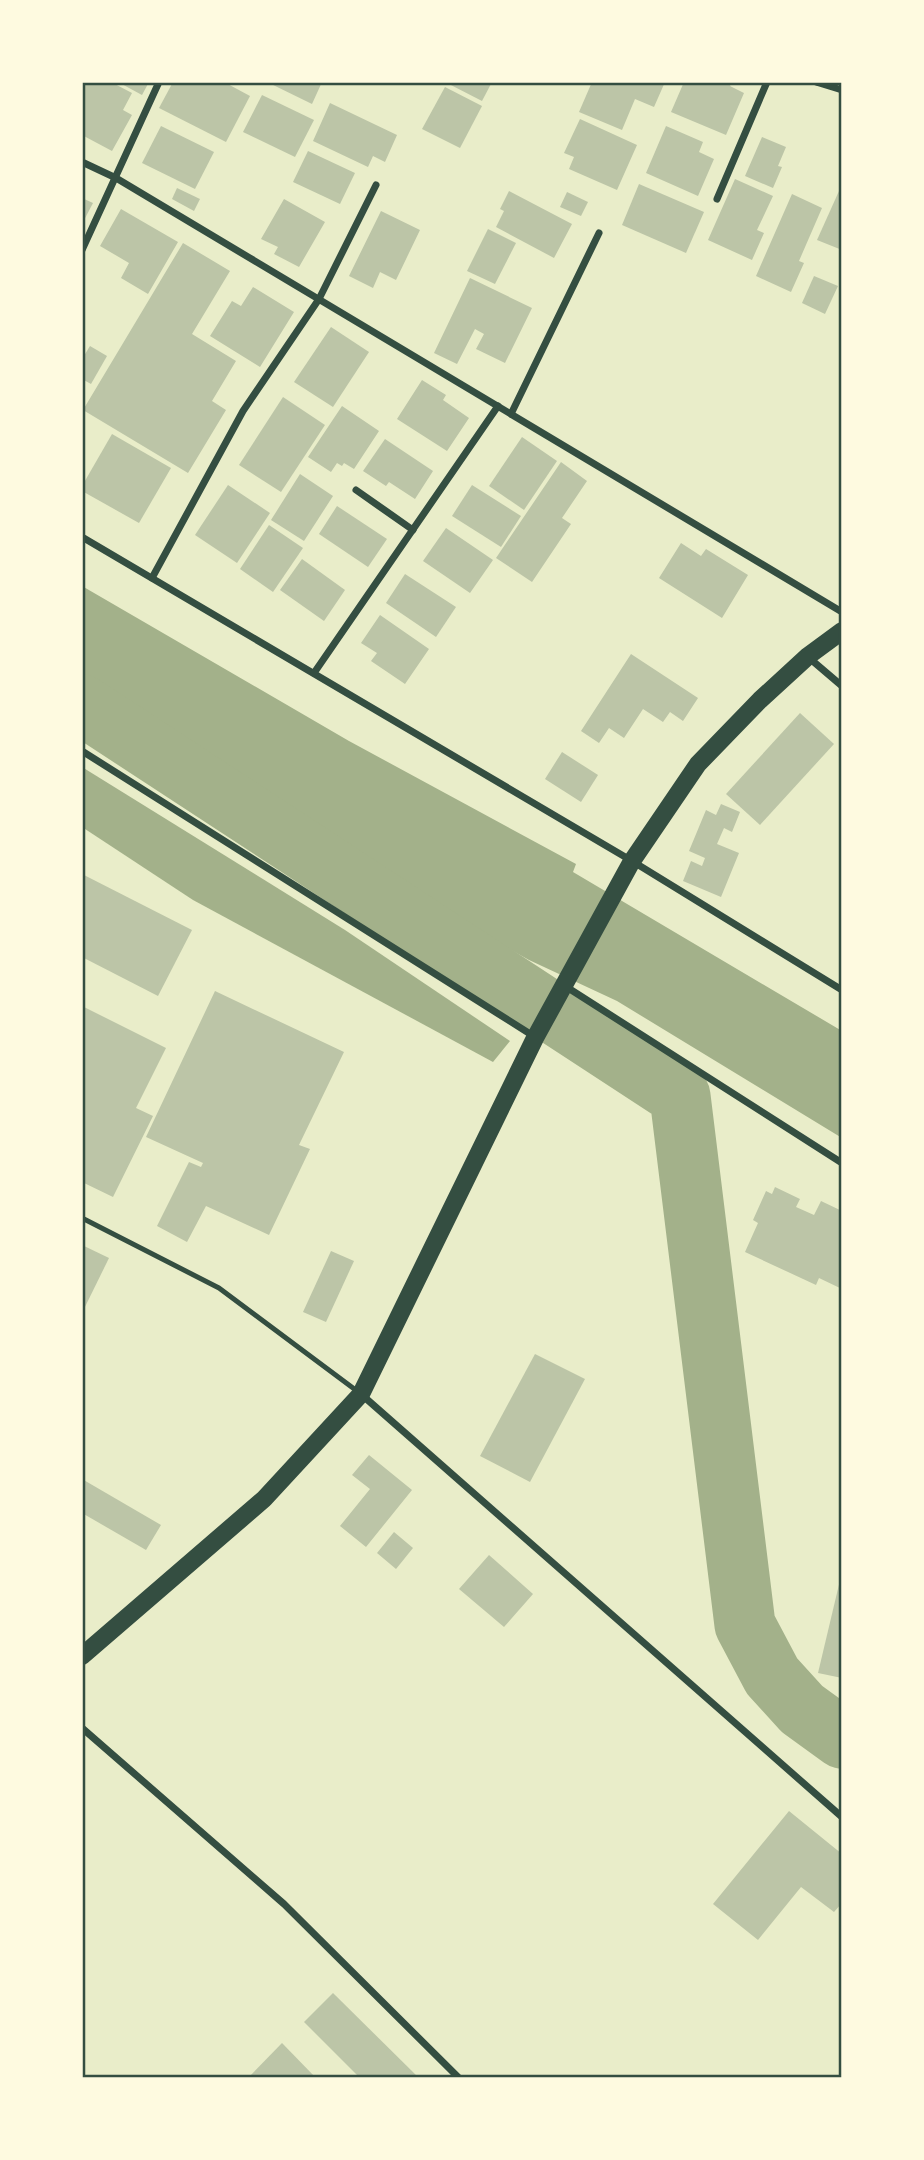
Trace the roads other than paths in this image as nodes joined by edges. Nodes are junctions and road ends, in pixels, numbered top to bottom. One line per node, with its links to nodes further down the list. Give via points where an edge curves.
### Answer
1 (159, 82): 6 (street)
2 (767, 82): 8 (street)
3 (816, 82): 4 (street)
4 (842, 90)
5 (82, 162): 6 (street)
6 (117, 178): 10 (street); 11 (street)
7 (376, 185): 11 (street)
8 (717, 199)
9 (599, 233): 13 (street)
10 (82, 250)
11 (319, 299): 12 (street); 17 (street, via 243,411)
12 (498, 406): 13 (street); 15 (street)
13 (511, 414): 18 (street)
14 (356, 490): 15 (street)
15 (413, 530): 21 (street)
16 (82, 537): 17 (street)
17 (152, 578): 21 (street)
18 (842, 612)
19 (842, 631): 20 (main road)
20 (808, 656): 22 (street); 24 (main road, via 698,764)
21 (314, 673): 24 (street)
22 (842, 686)
23 (82, 751): 27 (street)
24 (632, 860): 25 (main road); 26 (street)
25 (564, 985): 27 (main road); 28 (street)
26 (842, 990)
27 (540, 1030): 30 (main road)
28 (842, 1163)
29 (82, 1218): 30 (lane, via 219,1288)
30 (361, 1394): 31 (main road, via 264,1499); 33 (street)
31 (82, 1656)
32 (82, 1728): 34 (street, via 284,1904)
33 (842, 1817)
34 (459, 2078)

